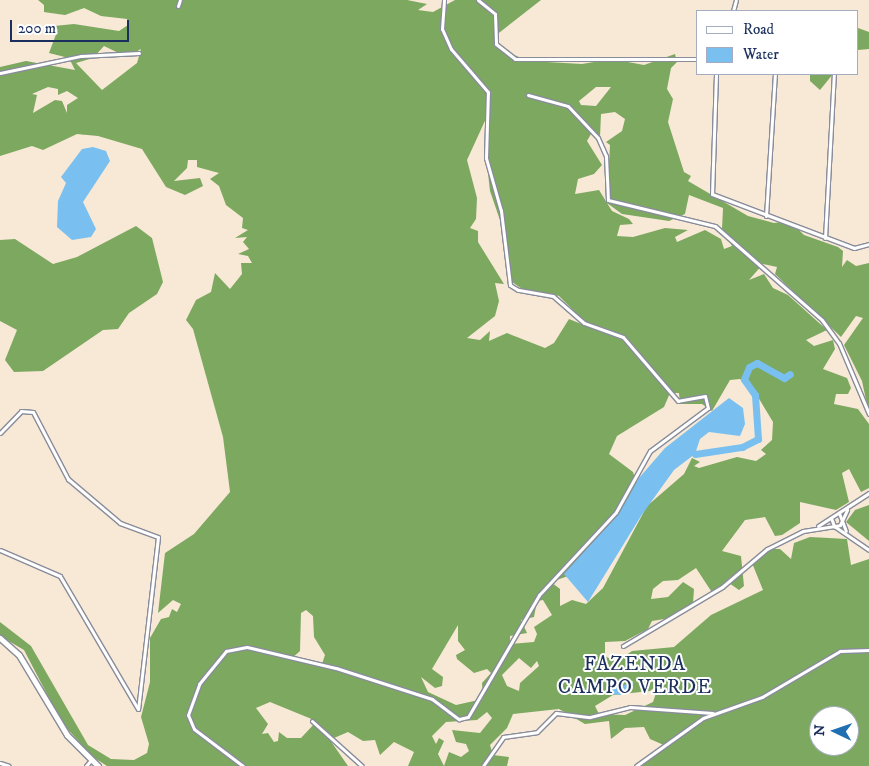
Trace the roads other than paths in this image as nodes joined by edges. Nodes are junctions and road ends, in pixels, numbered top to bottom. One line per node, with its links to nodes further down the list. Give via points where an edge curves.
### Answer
1 (180, 0): 4 (street)
2 (478, 0): 6 (street, via 495,14 496,44 515,59)
3 (443, 1): 36 (street, via 442,29 451,50 488,92 486,158 501,211 510,285 518,290 553,296 584,323 623,337 678,401 705,396 708,408 650,451 616,512 539,595 468,717 459,720 432,699 336,668 246,647 226,652 199,684 188,715 194,729)
4 (178, 6)
5 (139, 53): 7 (street, via 73,57)
6 (696, 59)
7 (0, 73)
8 (716, 75): 12 (street, via 712,194)
9 (775, 75): 12 (street)
10 (834, 75): 13 (street)
11 (528, 95): 15 (street, via 568,106 598,138 606,156 608,200 715,226 822,320 839,343)
12 (766, 216): 13 (street)
13 (825, 238): 14 (street, via 854,248)
14 (869, 244)
15 (869, 414)
16 (0, 433): 25 (street, via 21,411 33,412 68,479 120,523 158,537 138,708 132,704 60,576)
17 (869, 493): 18 (street)
18 (847, 510): 19 (street); 21 (street)
19 (839, 513): 20 (street); 21 (street)
20 (831, 518): 22 (street); 23 (street)
21 (842, 520): 22 (street); 24 (street)
22 (834, 526): 23 (street); 24 (street)
23 (817, 527): 28 (street, via 748,561 722,587)
24 (847, 532): 26 (street)
25 (0, 550)
26 (869, 550)
27 (0, 638): 33 (main road, via 20,655 52,713)
28 (623, 646)
29 (869, 650): 30 (street, via 840,651 762,697)
30 (713, 713): 38 (street, via 630,707 590,717 556,713 537,732 503,737); 39 (street)
31 (312, 721): 37 (street)
32 (0, 763): 34 (street)
33 (88, 764): 35 (main road)
34 (9, 766)
35 (98, 766)
36 (243, 766)
37 (362, 766)
38 (483, 766)
39 (636, 766)

